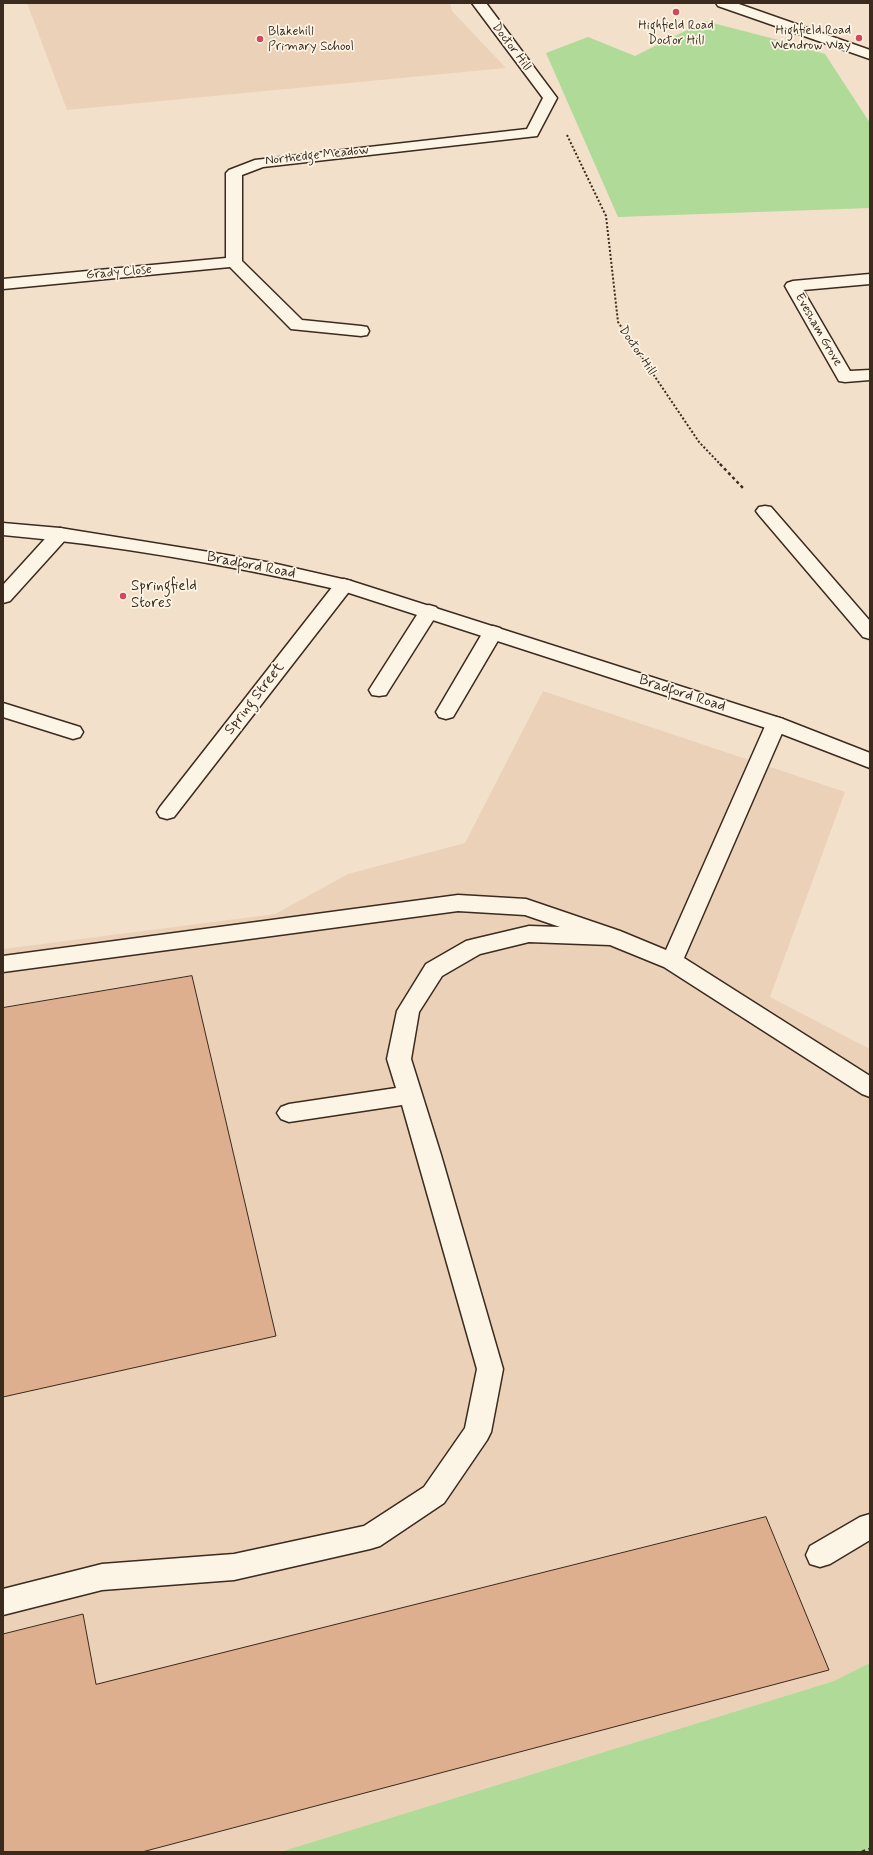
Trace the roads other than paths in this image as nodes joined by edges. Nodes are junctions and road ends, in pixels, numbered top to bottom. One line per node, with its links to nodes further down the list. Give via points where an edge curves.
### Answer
1 (478, 3): 4 (street, Doctor Hill)
2 (723, 3): 3 (street)
3 (870, 55)
4 (550, 98): 5 (street, Northedge Meadow, via 532,133 260,162 234,173)
5 (234, 262): 7 (street, Grady Close); 8 (street, via 297,325)
6 (870, 279): 9 (street, Evesham Grove, via 793,286 845,377)
7 (3, 284)
8 (361, 331)
9 (870, 375)
10 (765, 511): 17 (street)
11 (3, 529): 12 (street, Bradford Road)
12 (60, 534): 13 (street, Bradford Road, via 240,564); 14 (street)
13 (344, 585): 15 (street, Bradford Road); 24 (street, Spring Street)
14 (3, 597)
15 (428, 611): 16 (street, Bradford Road); 18 (street)
16 (493, 632): 20 (street); 21 (street, Bradford Road)
17 (870, 633)
18 (380, 690)
19 (3, 710): 22 (street)
20 (446, 712)
21 (776, 724): 23 (street, Bradford Road); 26 (street)
22 (73, 732)
23 (870, 761)
24 (167, 812)
25 (612, 937): 26 (street); 27 (street, via 526,907 458,903); 29 (street, via 529,934 474,947 434,970 408,1011 400,1059)
26 (672, 961): 28 (street)
27 (3, 964)
28 (870, 1088)
29 (411, 1094): 30 (street); 33 (street, via 490,1369 478,1432 434,1495 370,1537 234,1567 102,1577)
30 (289, 1113)
31 (870, 1526): 32 (street)
32 (820, 1555)
33 (3, 1602)

